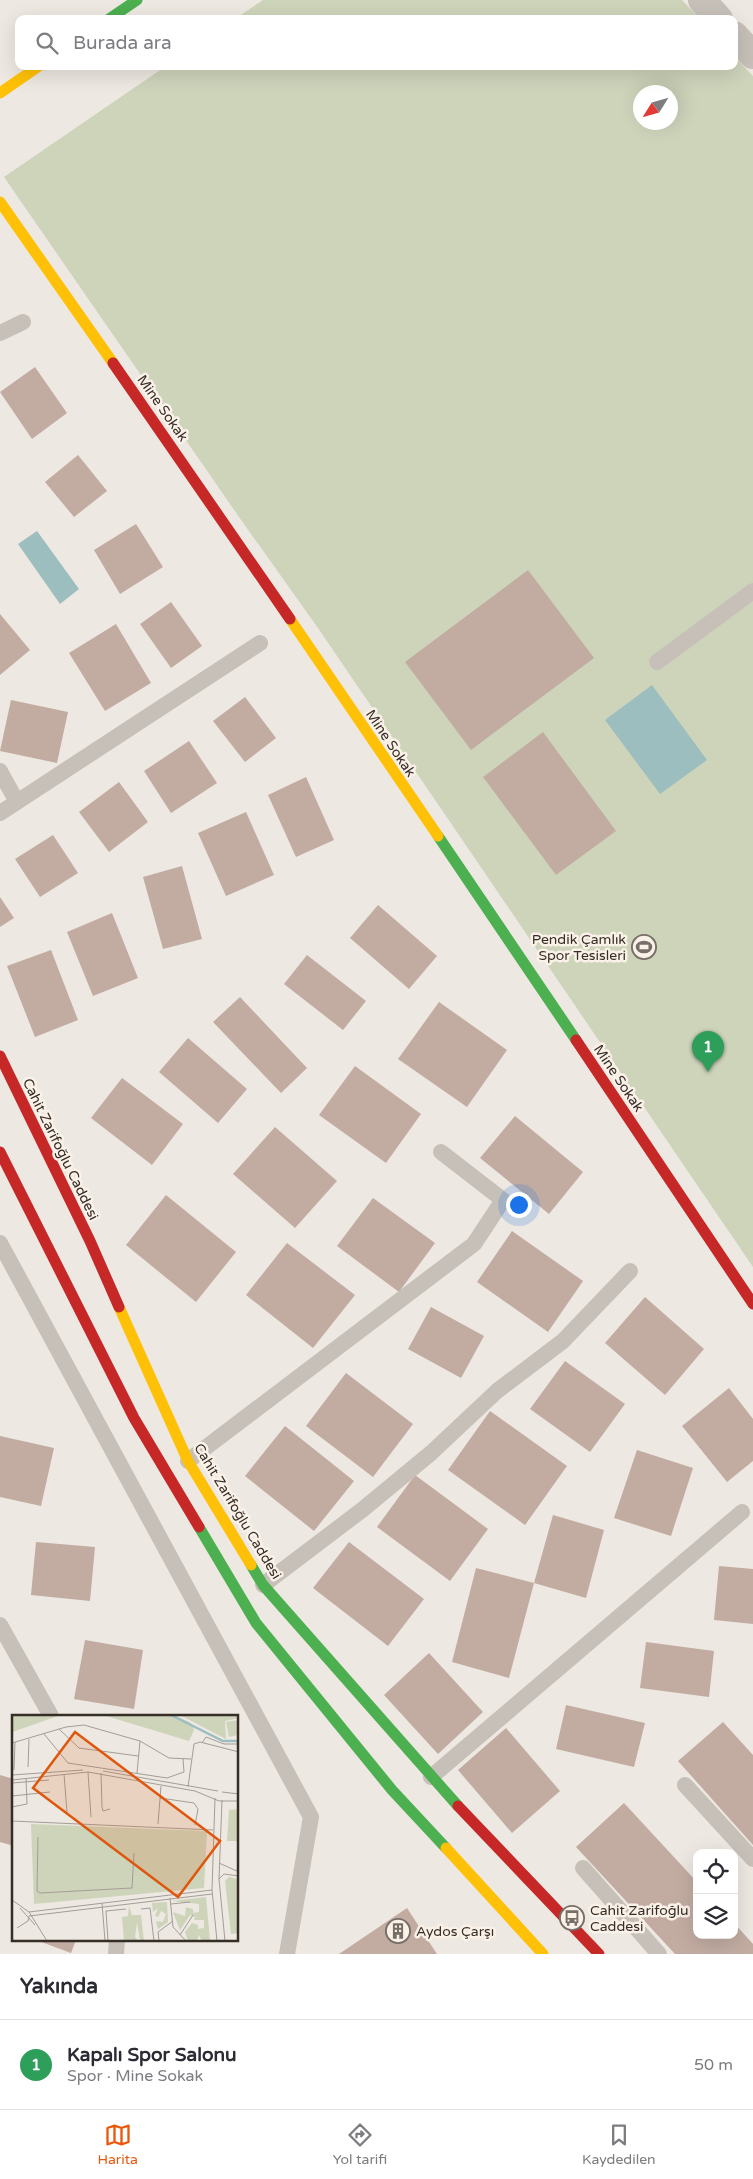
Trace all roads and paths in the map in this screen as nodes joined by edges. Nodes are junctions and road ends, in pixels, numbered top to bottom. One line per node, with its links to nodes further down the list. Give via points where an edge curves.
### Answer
1 (136, 0): 3 (main road)
2 (702, 0): 4 (street)
3 (115, 15)
4 (715, 15)
5 (738, 39): 6 (street)
6 (753, 55)
7 (34, 70): 8 (main road)
8 (0, 93)
9 (0, 202): 23 (main road, Mine Sokak, via 146,409)
10 (23, 322): 11 (lane)
11 (0, 333)
12 (753, 591): 14 (lane)
13 (260, 644): 16 (lane)
14 (656, 662)
15 (0, 771): 16 (lane)
16 (16, 802): 17 (lane)
17 (0, 813)
18 (0, 1056): 24 (main road, Cahit Zarifoğlu Caddesi, via 90,1241)
19 (0, 1152): 34 (main road, via 134,1418 256,1623 392,1790)
20 (441, 1152): 24 (lane, via 503,1200 474,1244)
21 (0, 1243): 33 (lane, via 311,1817)
22 (630, 1271): 26 (lane, via 563,1340 497,1392 362,1510)
23 (753, 1304)
24 (188, 1461): 26 (main road, Cahit Zarifoğlu Caddesi)
25 (742, 1512): 29 (lane)
26 (263, 1585): 29 (main road, Cahit Zarifoğlu Caddesi)
27 (0, 1625): 28 (lane)
28 (50, 1715)
29 (431, 1777): 35 (main road, Cahit Zarifoğlu Caddesi)
30 (685, 1785): 31 (lane)
31 (753, 1859)
32 (583, 1868): 36 (lane)
33 (287, 1954)
34 (543, 1954)
35 (599, 1954)
36 (659, 1954)

